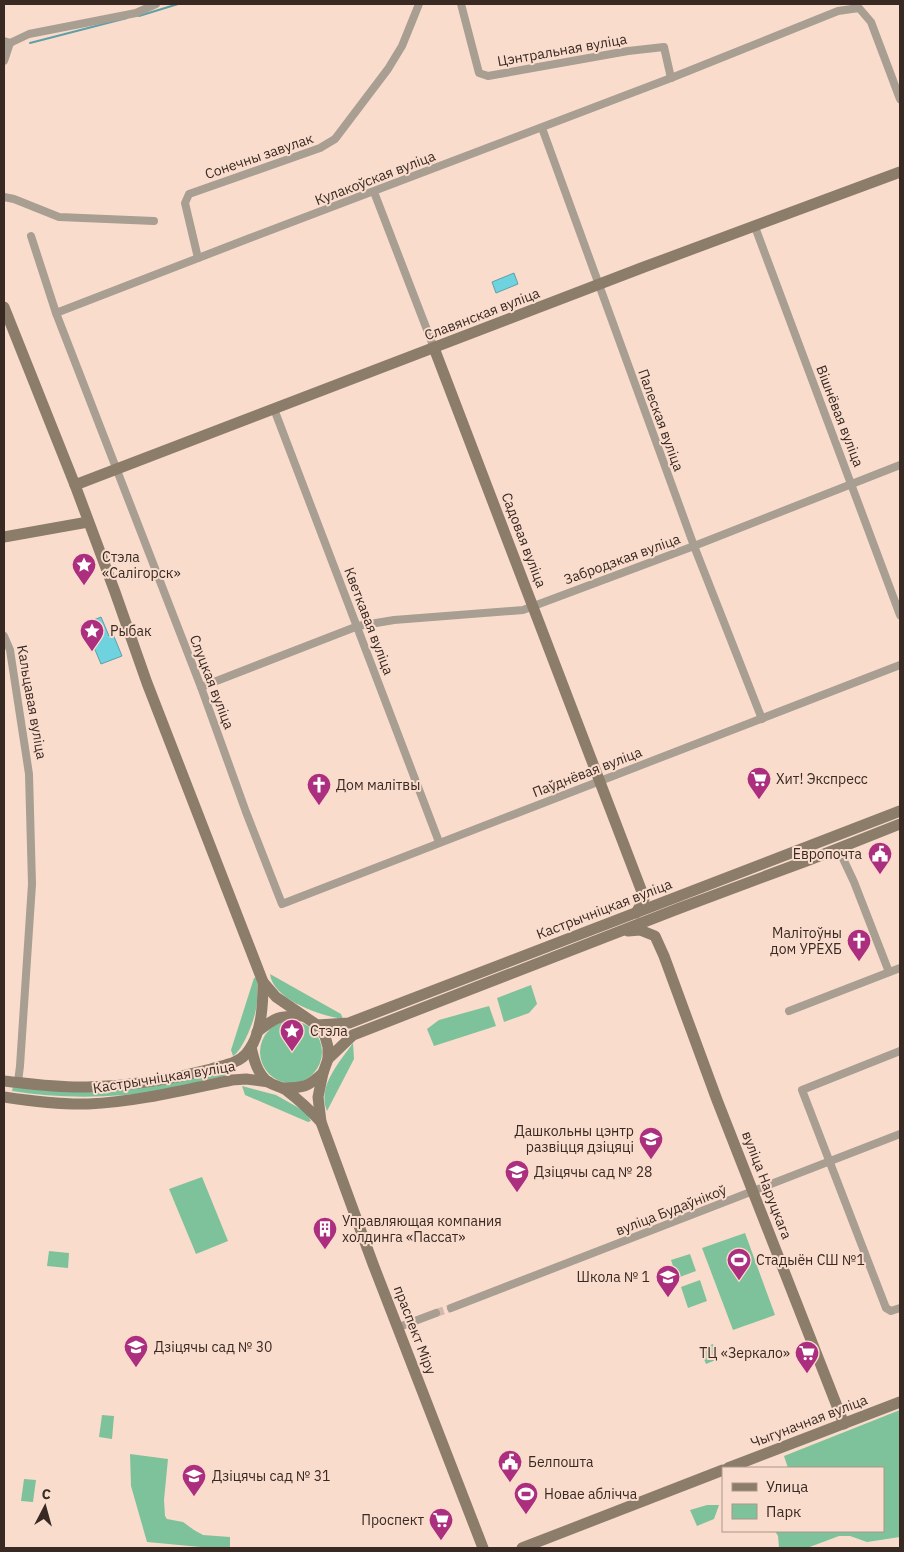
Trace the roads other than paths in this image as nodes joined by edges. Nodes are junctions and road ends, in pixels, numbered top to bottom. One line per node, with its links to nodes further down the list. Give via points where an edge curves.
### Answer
1 (156, 4): 4 (street, via 136,13 29,34)
2 (420, 4): 15 (street, Сонечны завулак, via 398,54 335,139 320,148 189,194 184,203)
3 (461, 4): 6 (street, Цэнтральная вуліца, via 479,73 488,76 664,47)
4 (7, 42): 5 (street)
5 (4, 61)
6 (671, 76): 7 (street, Кулакоўская вуліца, via 838,11 859,8 871,22); 8 (street, Кулакоўская вуліца)
7 (900, 99)
8 (542, 128): 10 (street, Кулакоўская вуліца); 16 (street, Палеская вуліца)
9 (900, 172): 13 (main road, Славянская вуліца)
10 (374, 192): 15 (street, Кулакоўская вуліца); 19 (street, Садовая вуліца)
11 (4, 197): 12 (street, via 59,217)
12 (154, 221)
13 (754, 226): 16 (main road, Славянская вуліца); 23 (street, Вішнёвая вуліца)
14 (31, 236): 18 (street)
15 (197, 255): 18 (street, Кулакоўская вуліца)
16 (598, 286): 19 (main road, Славянская вуліца); 27 (street, Палеская вуліца)
17 (4, 307): 24 (main road)
18 (55, 310): 22 (street)
19 (434, 348): 20 (main road, Славянская вуліца); 28 (main road, Садовая вуліца)
20 (274, 409): 22 (main road, Славянская вуліца); 30 (street, Кветкавая вуліца)
21 (900, 465): 23 (street, Забродзкая вуліца)
22 (116, 470): 24 (main road, Славянская вуліца); 33 (street, Слуцкая вуліца)
23 (852, 483): 27 (street, Забродзкая вуліца); 29 (street, Вішнёвая вуліца)
24 (75, 485): 25 (main road)
25 (88, 522): 26 (main road); 49 (main road)
26 (4, 537)
27 (694, 546): 28 (street, Забродзкая вуліца); 34 (street, Палеская вуліца)
28 (533, 605): 30 (street, Забродзкая вуліца, via 523,610); 35 (main road, Садовая вуліца)
29 (900, 615)
30 (358, 626): 33 (street, Забродзкая вуліца); 38 (street, Кветкавая вуліца)
31 (4, 636): 59 (street, Кальцавая вуліца, via 10,650 29,774 32,884)
32 (900, 665): 34 (street, Паўднёвая вуліца)
33 (201, 688): 41 (street, Слуцкая вуліца)
34 (762, 719): 35 (street, Паўднёвая вуліца)
35 (600, 781): 38 (street, Паўднёвая вуліца); 40 (main road, Садовая вуліца)
36 (900, 810): 42 (main road, Кастрычніцкая вуліца)
37 (900, 824): 39 (main road, Кастрычніцкая вуліца)
38 (439, 842): 41 (street, Паўднёвая вуліца)
39 (838, 848): 43 (main road, Кастрычніцкая вуліца); 48 (street)
40 (644, 899): 42 (main road); 44 (main road)
41 (282, 904)
42 (660, 904): 44 (main road, Кастрычніцкая вуліца)
43 (680, 908): 45 (main road, Кастрычніцкая вуліца); 46 (main road, via 661,923)
44 (636, 913): 52 (main road, Кастрычніцкая вуліца, via 349,1023)
45 (622, 931): 46 (main road, via 640,930 655,936); 56 (main road, Кастрычніцкая вуліца, via 353,1035)
46 (664, 956): 66 (main road, вуліца Наруцкага)
47 (900, 968): 48 (street)
48 (889, 972): 50 (street)
49 (263, 982): 51 (main road, via 276,997); 53 (main road)
50 (789, 1011)
51 (302, 1016): 52 (main road); 53 (main road, via 273,1019)
52 (317, 1025): 56 (main road, via 328,1047)
53 (257, 1032): 54 (main road)
54 (251, 1047): 59 (main road, Кастрычніцкая вуліца, via 237,1061 183,1076 137,1084 86,1088); 60 (main road, via 255,1064)
55 (900, 1051): 65 (street, via 802,1090)
56 (328, 1058): 57 (main road)
57 (323, 1073): 61 (main road, via 301,1088); 63 (main road, via 318,1097)
58 (4, 1081): 59 (main road, Кастрычніцкая вуліца)
59 (18, 1082)
60 (269, 1082): 61 (main road); 62 (main road, Кастрычніцкая вуліца, via 232,1080 134,1099 88,1104)
61 (283, 1088): 63 (main road)
62 (4, 1097)
63 (321, 1122): 70 (main road, праспект Міру)
64 (900, 1135): 65 (street, вуліца Будаўнікоў)
65 (830, 1162): 66 (street, вуліца Будаўнікоў); 68 (street, via 886,1308 891,1311)
66 (753, 1191): 67 (street, вуліца Будаўнікоў); 72 (main road, вуліца Наруцкага)
67 (451, 1308)
68 (900, 1308)
69 (436, 1313): 70 (street)
70 (398, 1327): 75 (main road, праспект Міру)
71 (900, 1402): 72 (main road, Чыгуначная вуліца)
72 (844, 1424): 73 (main road, Чыгуначная вуліца)
73 (731, 1467)
74 (722, 1470): 76 (main road)
75 (483, 1548)
76 (522, 1548)

